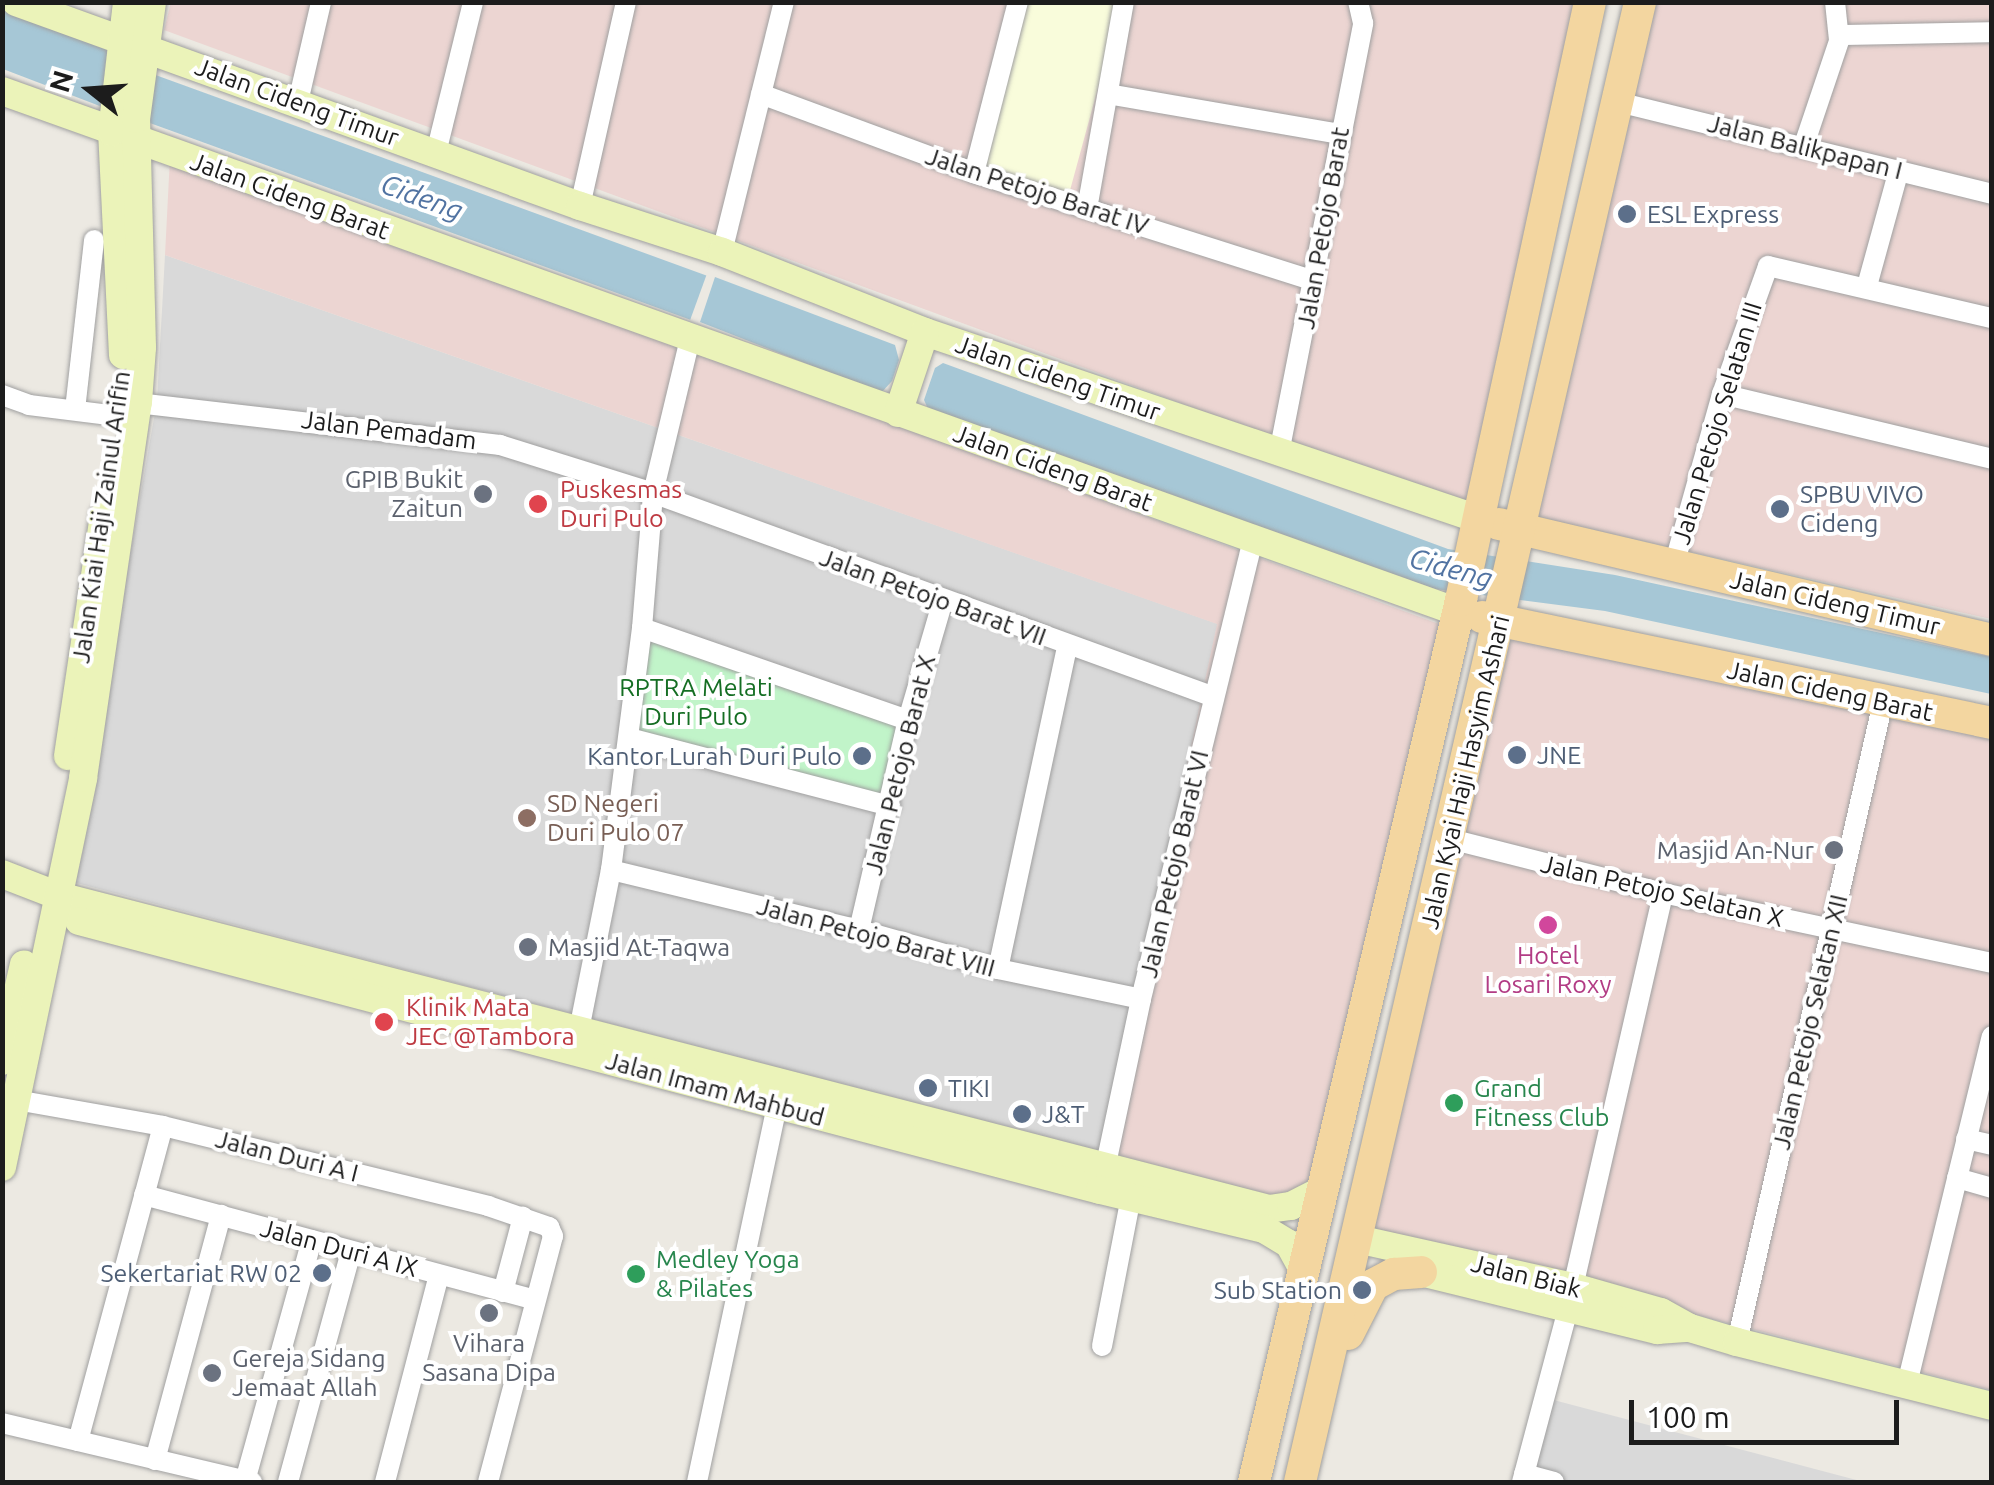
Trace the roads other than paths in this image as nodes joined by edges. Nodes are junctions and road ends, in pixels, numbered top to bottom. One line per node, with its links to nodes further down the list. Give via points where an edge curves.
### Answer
1 (16, 2): 16 (main road, Jalan Cideng Timur)
2 (127, 2): 16 (main road, Jalan Kiai Haji Zainul Arifin)
3 (152, 2): 16 (main road)
4 (321, 2): 20 (street)
5 (473, 2): 25 (street)
6 (626, 2): 29 (street)
7 (784, 2): 18 (street)
8 (1018, 2): 27 (street)
9 (1124, 2): 19 (street)
10 (1358, 2): 23 (street, Jalan Petojo Barat, via 1362,23)
11 (1590, 2): 46 (main road, Jalan Kyai Haji Hasyim Ashari)
12 (1640, 2): 21 (main road, Jalan Kyai Haji Hasyim Ashari)
13 (1835, 2): 15 (street)
14 (1990, 34): 15 (street)
15 (1839, 38): 24 (street)
16 (133, 46): 20 (main road, Jalan Cideng Timur); 22 (main road, Jalan Kiai Haji Zainul Arifin)
17 (2, 91): 22 (main road, Jalan Cideng Barat)
18 (760, 94): 27 (street, Jalan Petojo Barat IV); 32 (street)
19 (1108, 94): 23 (street); 30 (street)
20 (298, 102): 25 (main road, Jalan Cideng Timur)
21 (1618, 102): 24 (street, Jalan Balikpapan I); 47 (main road, Jalan Kyai Haji Hasyim Ashari)
22 (124, 125): 31 (main road, Jalan Kiai Haji Zainul Arifin); 36 (main road, Jalan Cideng Barat); 40 (main road, Jalan Kiai Haji Zainul Arifin, via 142,347)
23 (1340, 134): 33 (street, Jalan Petojo Barat)
24 (1804, 145): 26 (street, Jalan Balikpapan I)
25 (436, 153): 29 (main road, Jalan Cideng Timur)
26 (1898, 170): 28 (street, Jalan Balikpapan I); 34 (street)
27 (974, 173): 30 (street, Jalan Petojo Barat IV)
28 (1992, 194)
29 (580, 206): 32 (main road, Jalan Cideng Timur)
30 (1087, 209): 33 (street, Jalan Petojo Barat IV)
31 (101, 251): 40 (main road, Jalan Kiai Haji Zainul Arifin, via 123,348); 42 (street)
32 (722, 252): 37 (main road, Jalan Cideng Timur)
33 (1315, 281): 43 (street, Jalan Petojo Barat)
34 (1868, 286): 35 (street, Jalan Petojo Selatan III); 38 (street, Jalan Petojo Selatan III, via 1768,266)
35 (1992, 318)
36 (690, 339): 41 (main road, Jalan Cideng Barat); 45 (street)
37 (921, 342): 41 (main road); 43 (main road, Jalan Cideng Timur)
38 (1722, 394): 44 (street); 49 (street, Jalan Petojo Selatan III)
39 (2, 395): 42 (street, Jalan Pemadam)
40 (125, 406): 42 (street, Jalan Pemadam); 45 (street, Jalan Pemadam, via 500,445); 67 (main road, Jalan Kiai Haji Zainul Arifin, via 74,777)
41 (900, 407): 48 (main road, Jalan Cideng Barat)
42 (76, 410)
43 (1278, 453): 46 (main road, Jalan Cideng Timur)
44 (1992, 458)
45 (653, 493): 50 (street, Jalan Petojo Barat VII); 53 (street)
46 (1477, 527): 47 (main road, Jalan Cideng Timur); 51 (main road, Jalan Kyai Haji Hasyim Ashari)
47 (1519, 532): 49 (main road, Jalan Cideng Timur); 52 (main road, Jalan Kyai Haji Hasyim Ashari)
48 (1250, 550): 51 (main road, Jalan Cideng Barat); 56 (street, Jalan Petojo Barat VI)
49 (1674, 566): 54 (main road, Jalan Cideng Timur)
50 (943, 600): 55 (street, Jalan Petojo Barat VII); 58 (street, Jalan Petojo Barat X)
51 (1460, 606): 52 (main road, Jalan Cideng Barat); 86 (main road, Jalan Kyai Haji Hasyim Ashari)
52 (1500, 618): 57 (main road, Jalan Cideng Barat); 62 (main road, Jalan Kyai Haji Hasyim Ashari)
53 (642, 628): 58 (street); 60 (street)
54 (1992, 640)
55 (1067, 647): 56 (street, Jalan Petojo Barat VII); 71 (street)
56 (1214, 697): 72 (street, Jalan Petojo Barat VI)
57 (1883, 702): 59 (main road, Jalan Cideng Barat); 69 (street, Jalan Petojo Selatan XII)
58 (908, 720): 61 (street, Jalan Petojo Barat X)
59 (1992, 723)
60 (629, 738): 61 (street); 63 (street)
61 (890, 806): 68 (street, Jalan Petojo Barat X)
62 (1450, 839): 65 (street, Jalan Petojo Selatan X); 91 (main road, Jalan Kyai Haji Hasyim Ashari)
63 (611, 870): 68 (street, Jalan Petojo Barat VIII); 74 (street)
64 (2, 874): 67 (main road)
65 (1663, 893): 69 (street, Jalan Petojo Selatan X); 97 (street)
66 (2, 894): 67 (main road)
67 (46, 902): 74 (main road, Jalan Imam Mahbud); 75 (main road); 77 (main road)
68 (859, 930): 71 (street, Jalan Petojo Barat VIII)
69 (1831, 930): 70 (street, Jalan Petojo Selatan X); 99 (street, Jalan Petojo Selatan XII)
70 (1992, 963)
71 (998, 969): 72 (street, Jalan Petojo Barat VIII)
72 (1142, 999): 83 (street, Jalan Petojo Barat VI)
73 (1992, 1036): 79 (street)
74 (577, 1041): 76 (main road, Jalan Imam Mahbud)
75 (2, 1061)
76 (779, 1094): 83 (main road, Jalan Imam Mahbud); 113 (street)
77 (9, 1099): 78 (street, Jalan Duri A I); 81 (main road)
78 (163, 1126): 87 (street); 89 (street, Jalan Duri A I)
79 (1966, 1139): 80 (street); 82 (street)
80 (1992, 1146)
81 (2, 1167)
82 (1957, 1178): 85 (street); 101 (street)
83 (1103, 1180): 84 (main road, Jalan Imam Mahbud)
84 (1133, 1187): 86 (main road, Jalan Imam Mahbud, via 1268,1209); 93 (main road, Jalan Imam Mahbud, via 1264,1228 1289,1244); 100 (street)
85 (1992, 1188)
86 (1321, 1191): 93 (main road, Jalan Kyai Haji Hasyim Ashari)
87 (144, 1195): 88 (street, Jalan Duri A IX); 105 (street)
88 (221, 1216): 90 (street, Jalan Duri A IX); 106 (street)
89 (523, 1217): 96 (street); 98 (street, Jalan Duri A I, via 553,1230)
90 (312, 1240): 92 (street, Jalan Duri A IX); 109 (street)
91 (1356, 1247): 94 (main road, Jalan Biak); 97 (main road, Jalan Biak); 103 (main road, Jalan Kyai Haji Hasyim Ashari)
92 (352, 1251): 95 (street, Jalan Duri A IX); 110 (street)
93 (1303, 1269): 114 (main road, Jalan Kyai Haji Hasyim Ashari)
94 (1420, 1272): 97 (main road, Jalan Biak); 103 (main road, via 1394,1274 1373,1285)
95 (439, 1275): 96 (street, Jalan Duri A IX); 111 (street)
96 (503, 1292): 98 (street, Jalan Duri A IX)
97 (1570, 1298): 99 (main road, Jalan Biak, via 1657,1330 1690,1328); 107 (street)
98 (535, 1300): 112 (street)
99 (1737, 1342): 101 (main road, Jalan Biak)
100 (1102, 1346)
101 (1907, 1384): 102 (main road, Jalan Biak)
102 (1991, 1406)
103 (1317, 1411): 108 (main road, Jalan Kyai Haji Hasyim Ashari)
104 (2, 1423): 105 (street)
105 (78, 1441): 106 (street)
106 (155, 1460): 109 (street)
107 (1523, 1478): 115 (street)
108 (1307, 1481)
109 (248, 1482)
110 (288, 1482)
111 (385, 1482)
112 (488, 1482)
113 (697, 1482)
114 (1254, 1482)
115 (1554, 1482)

